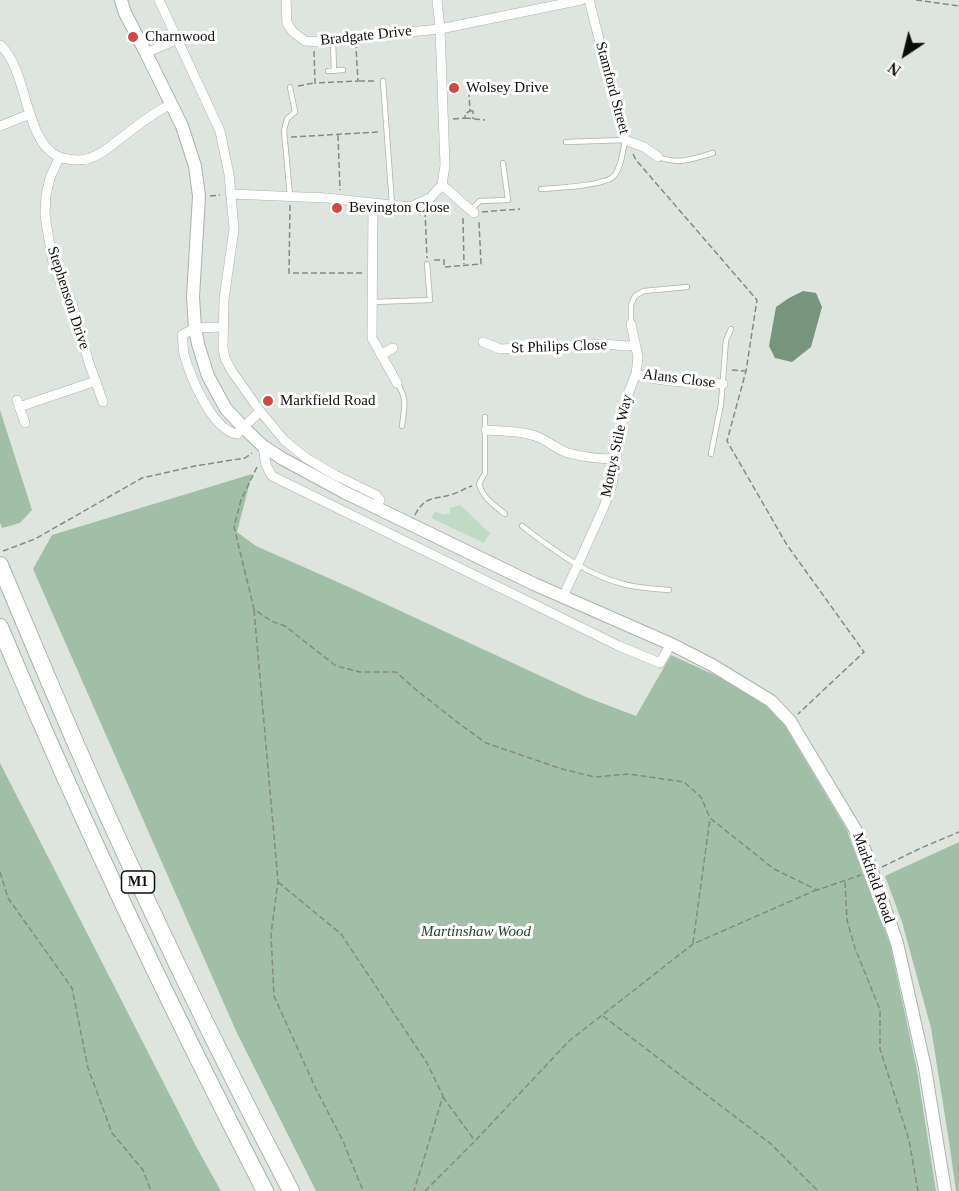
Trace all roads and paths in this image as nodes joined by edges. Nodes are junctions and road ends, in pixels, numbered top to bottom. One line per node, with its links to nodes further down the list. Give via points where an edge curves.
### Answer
1 (121, 0): 13 (street, Markfield Road)
2 (159, 0): 10 (street, Markfield Road)
3 (286, 0): 11 (street, Bradgate Drive, via 287,23 293,32 305,41)
4 (437, 0): 9 (street)
5 (581, 0): 9 (street)
6 (589, 0): 31 (street, Stamford Street)
7 (916, 0): 8 (path)
8 (959, 6)
9 (440, 29): 11 (street, Bradgate Drive); 25 (street)
10 (178, 39): 13 (street); 39 (street, Markfield Road, via 220,131)
11 (333, 41): 14 (lane, via 331,71)
12 (0, 45): 22 (street, via 14,62)
13 (146, 53): 20 (street, Markfield Road)
14 (343, 70)
15 (358, 81): 16 (path)
16 (382, 81): 28 (lane)
17 (315, 83): 18 (path)
18 (290, 87): 30 (lane, via 295,112 287,119)
19 (469, 94): 21 (path)
20 (170, 105): 35 (street, via 89,159); 40 (street, Markfield Road, via 188,144)
21 (470, 111): 23 (path); 24 (path)
22 (30, 114): 27 (street); 35 (street, via 41,139)
23 (465, 118): 24 (path); 25 (path)
24 (473, 119): 26 (path)
25 (443, 120): 37 (street)
26 (485, 120)
27 (0, 126)
28 (386, 131): 29 (path); 45 (lane)
29 (338, 134): 30 (path); 42 (path)
30 (285, 138): 41 (lane)
31 (625, 140): 32 (lane); 34 (street, Stamford Street); 38 (lane, via 614,176 605,182); 63 (path, via 636,160 757,300)
32 (566, 142)
33 (713, 153): 34 (lane, via 678,162)
34 (658, 157)
35 (60, 158): 65 (street, Stephenson Drive, via 46,195 49,240 53,263 72,303)
36 (503, 163): 47 (lane, via 508,200 480,201)
37 (442, 185): 43 (street); 47 (street)
38 (541, 189)
39 (230, 194): 40 (path); 41 (street); 55 (street, Markfield Road, via 234,229)
40 (199, 196): 56 (street, Markfield Road)
41 (290, 197): 42 (street); 51 (path, via 288,273)
42 (340, 200): 44 (street)
43 (424, 201): 45 (street, via 410,207); 50 (path, via 427,260 444,260 444,267)
44 (373, 203): 45 (street); 51 (street)
45 (392, 205)
46 (520, 209): 47 (path)
47 (471, 210): 50 (path)
48 (479, 223): 50 (path, via 481,264)
49 (427, 264): 53 (lane, via 430,300)
50 (464, 265)
51 (373, 273): 53 (street)
52 (687, 287): 54 (lane, via 644,291 635,296)
53 (373, 302): 61 (street, via 372,338)
54 (631, 324): 59 (street, Mottys Stile Way)
55 (224, 327): 56 (street); 69 (street, Markfield Road, via 225,358)
56 (195, 328): 73 (street, Markfield Road, via 208,376 226,409)
57 (731, 329): 62 (lane, via 726,340)
58 (483, 342): 59 (street, St Philips Close, via 500,349)
59 (635, 345): 64 (street, Mottys Stile Way)
60 (393, 348): 61 (street)
61 (381, 355): 66 (street)
62 (724, 369): 63 (path); 67 (lane)
63 (746, 371): 91 (path, via 726,441 787,545 864,652)
64 (636, 374): 67 (street, Alans Close, via 670,381); 77 (street, Mottys Stile Way)
65 (96, 381): 68 (street, Stephenson Drive); 71 (street, via 18,404)
66 (397, 383): 72 (lane, via 405,401)
67 (723, 384): 76 (lane)
68 (103, 402)
69 (260, 411): 73 (street); 79 (street, Markfield Road, via 306,459 376,495 380,500)
70 (485, 417): 74 (lane)
71 (25, 423)
72 (402, 426)
73 (243, 428): 75 (street, Markfield Road)
74 (486, 430): 77 (street, via 525,434 570,453); 78 (lane, via 485,473)
75 (263, 446): 79 (street, Markfield Road); 83 (path, via 245,458 142,478 35,539); 88 (path, via 234,528); 90 (street, via 272,476 619,646 660,663)
76 (711, 454)
77 (615, 459): 84 (street, Mottys Stile Way, via 612,485)
78 (479, 484): 80 (lane, via 485,497); 81 (path, via 430,499 422,504)
79 (377, 507): 81 (street, Markfield Road)
80 (505, 514)
81 (412, 524): 87 (street, Markfield Road)
82 (522, 526): 84 (lane)
83 (0, 552)
84 (577, 564): 86 (lane, via 628,585); 87 (street, Mottys Stile Way)
85 (0, 565): 105 (highway, M1, via 141,888)
86 (669, 591)
87 (562, 597): 90 (street, Markfield Road)
88 (254, 609): 92 (path, via 285,626 336,666 360,672 396,672 486,743 595,777 629,774 684,782 700,797); 96 (path)
89 (0, 627): 104 (highway, M1, via 119,897)
90 (671, 644): 91 (street, Markfield Road, via 771,701)
91 (790, 721): 94 (street, Markfield Road, via 855,829)
92 (710, 818): 98 (path, via 774,869); 99 (path)
93 (959, 832): 94 (path)
94 (872, 871): 97 (path); 111 (street, Markfield Road, via 897,943 925,1068)
95 (0, 872): 103 (path, via 8,898 72,988 88,1068 112,1133 143,1170)
96 (278, 881): 101 (path, via 341,934 427,1063); 106 (path, via 271,934 274,996)
97 (845, 881): 98 (path); 110 (path, via 847,920 880,1010 880,1049 909,1140)
98 (817, 890): 99 (path)
99 (693, 944): 100 (path)
100 (602, 1016): 102 (path, via 569,1041); 109 (path, via 771,1144)
101 (443, 1096): 102 (path); 107 (path)
102 (475, 1141): 108 (path)
103 (151, 1191)
104 (265, 1191)
105 (291, 1191)
106 (363, 1191)
107 (414, 1191)
108 (425, 1191)
109 (819, 1191)
110 (918, 1191)
111 (945, 1191)

